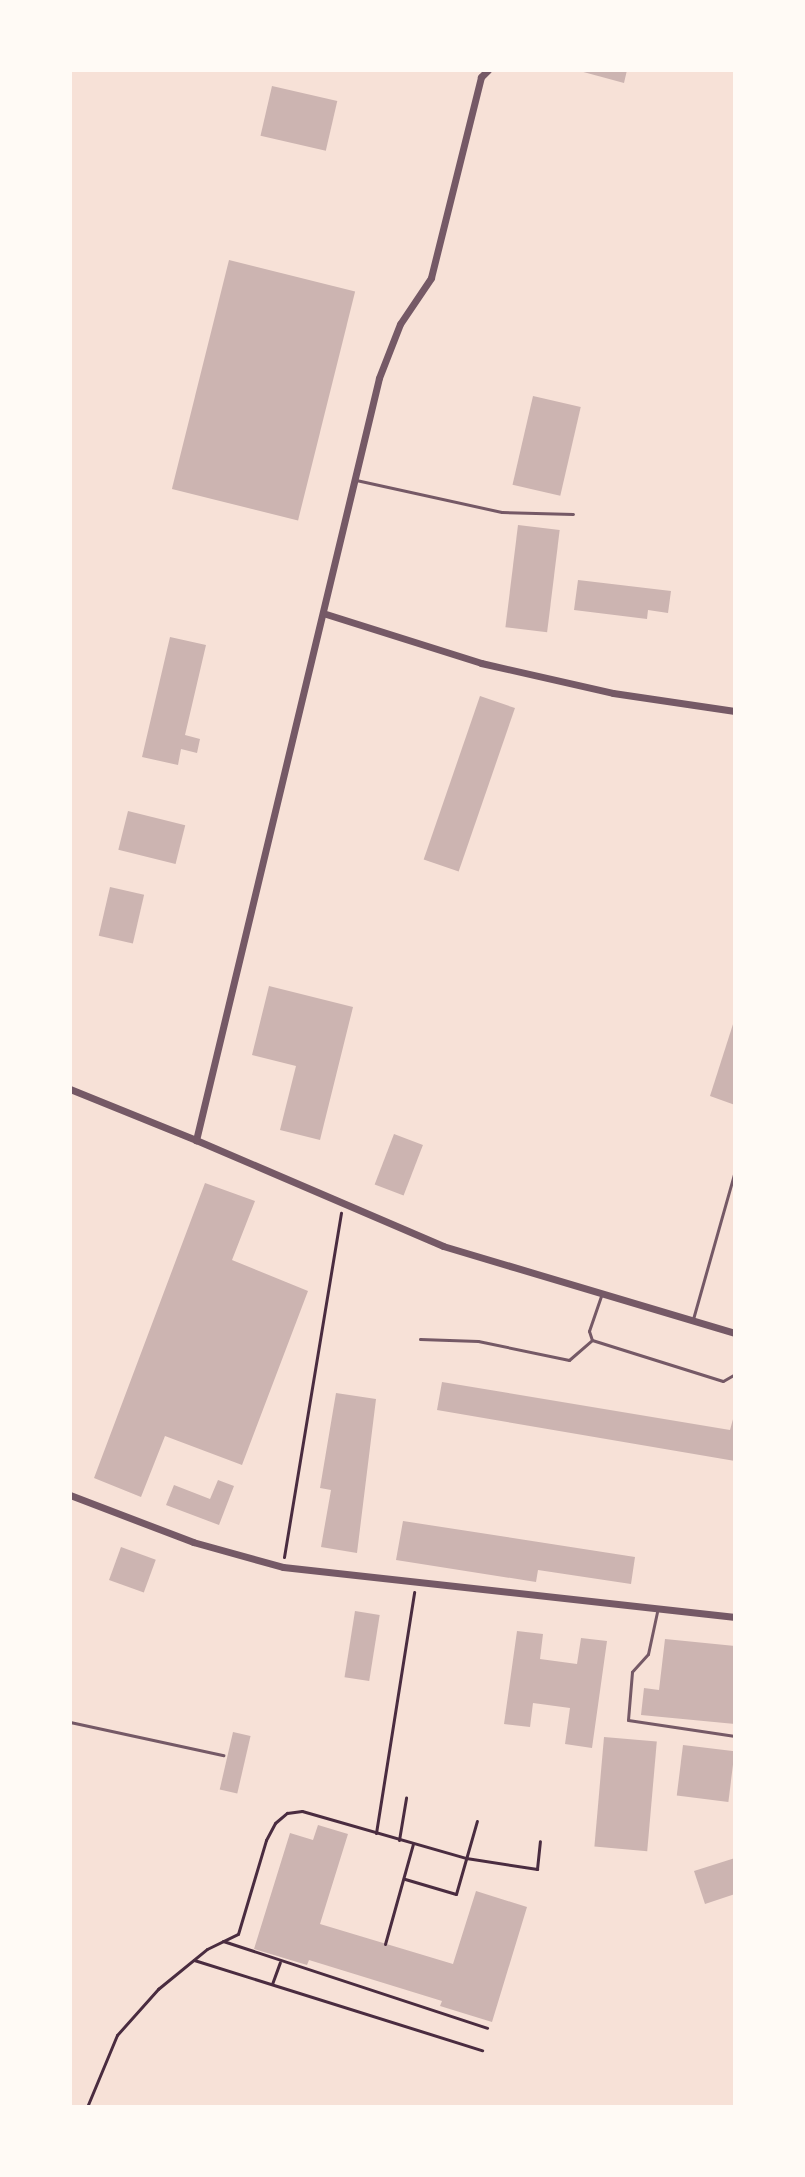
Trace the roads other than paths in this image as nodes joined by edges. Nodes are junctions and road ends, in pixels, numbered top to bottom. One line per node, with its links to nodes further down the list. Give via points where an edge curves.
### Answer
1 (488, 70): 2 (street, via 481,77 431,278 400,324 379,378)
2 (356, 480): 3 (lane, via 502,512); 4 (street)
3 (573, 514)
4 (326, 614): 5 (street, via 481,663 613,693); 7 (street)
5 (735, 711)
6 (70, 1089): 7 (street)
7 (196, 1140): 9 (street, via 443,1246)
8 (735, 1171): 10 (lane)
9 (602, 1293): 10 (street); 13 (lane, via 589,1331)
10 (693, 1319): 11 (street)
11 (735, 1333)
12 (420, 1339): 13 (lane, via 478,1341 569,1360)
13 (592, 1340): 14 (lane, via 723,1381)
14 (735, 1374)
15 (70, 1495): 16 (street, via 193,1542 283,1567)
16 (658, 1608): 17 (street); 19 (lane, via 648,1654 632,1672 628,1720)
17 (735, 1617)
18 (70, 1722): 20 (lane)
19 (735, 1736)
20 (223, 1755)

